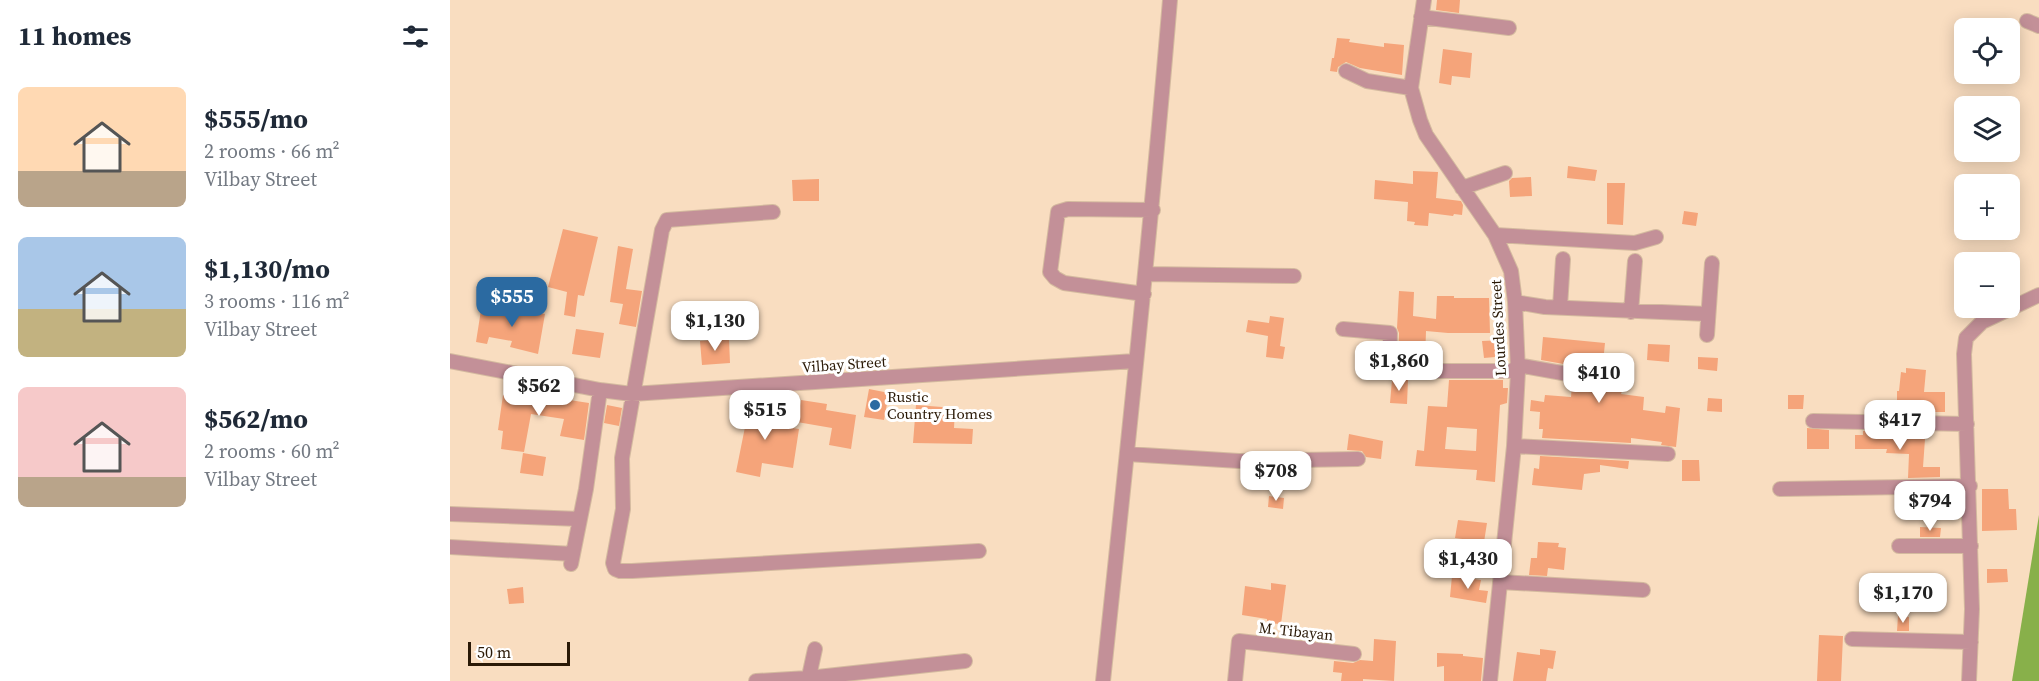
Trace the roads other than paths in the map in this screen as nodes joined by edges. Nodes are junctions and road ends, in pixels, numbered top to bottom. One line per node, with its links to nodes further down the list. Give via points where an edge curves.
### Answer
1 (1170, 0): 9 (street)
2 (1424, 0): 3 (street, Lourdes Street)
3 (1421, 17): 4 (street); 6 (street, Lourdes Street)
4 (1509, 28)
5 (1346, 71): 6 (street, via 1366,81)
6 (1411, 88): 8 (street, Lourdes Street, via 1426,135)
7 (1505, 173): 8 (street)
8 (1461, 188): 11 (street, Lourdes Street)
9 (1153, 210): 16 (street); 18 (street, via 1058,212 1050,272 1064,283)
10 (773, 212): 31 (street, via 668,220 662,230)
11 (1495, 235): 12 (street, via 1635,243); 20 (street, Lourdes Street, via 1511,271)
12 (1656, 237)
13 (1563, 259): 21 (street)
14 (1635, 261): 22 (street)
15 (1712, 263): 23 (street)
16 (1146, 274): 17 (street); 18 (street)
17 (1294, 276)
18 (1144, 294): 27 (street)
19 (2039, 295): 33 (street, via 1982,322 1966,338)
20 (1515, 302): 21 (street); 28 (street, Lourdes Street)
21 (1560, 307): 22 (street)
22 (1631, 312): 23 (street)
23 (1708, 314): 25 (street)
24 (1343, 329): 28 (street, via 1390,333 1389,370)
25 (1707, 335)
26 (450, 361): 30 (street, Vilbay Street)
27 (1135, 361): 31 (street, Vilbay Street); 35 (street)
28 (1518, 368): 29 (street); 34 (street, Lourdes Street)
29 (1590, 378)
30 (600, 390): 31 (street, Vilbay Street); 41 (street)
31 (632, 394): 45 (street, via 622,458 623,508 615,569 633,572)
32 (1813, 421): 33 (street)
33 (1967, 424): 38 (street)
34 (1514, 446): 36 (street); 46 (street, Lourdes Street)
35 (1127, 454): 37 (street, via 1239,461); 55 (street)
36 (1668, 454)
37 (1358, 459)
38 (1970, 486): 39 (street); 43 (street)
39 (1780, 489)
40 (450, 514): 41 (street)
41 (580, 519): 44 (street, via 572,559)
42 (1899, 546): 43 (street)
43 (1971, 546): 49 (street)
44 (450, 547)
45 (979, 551)
46 (1500, 582): 47 (street); 57 (street, Lourdes Street)
47 (1643, 590)
48 (1852, 639): 49 (street)
49 (1971, 642): 58 (street)
50 (815, 649): 53 (street)
51 (1354, 654): 56 (street, M. Tibayan, via 1239,641)
52 (964, 661): 53 (street)
53 (808, 680): 54 (street)
54 (756, 681)
55 (1103, 681)
56 (1235, 681)
57 (1491, 681)
58 (1969, 681)

